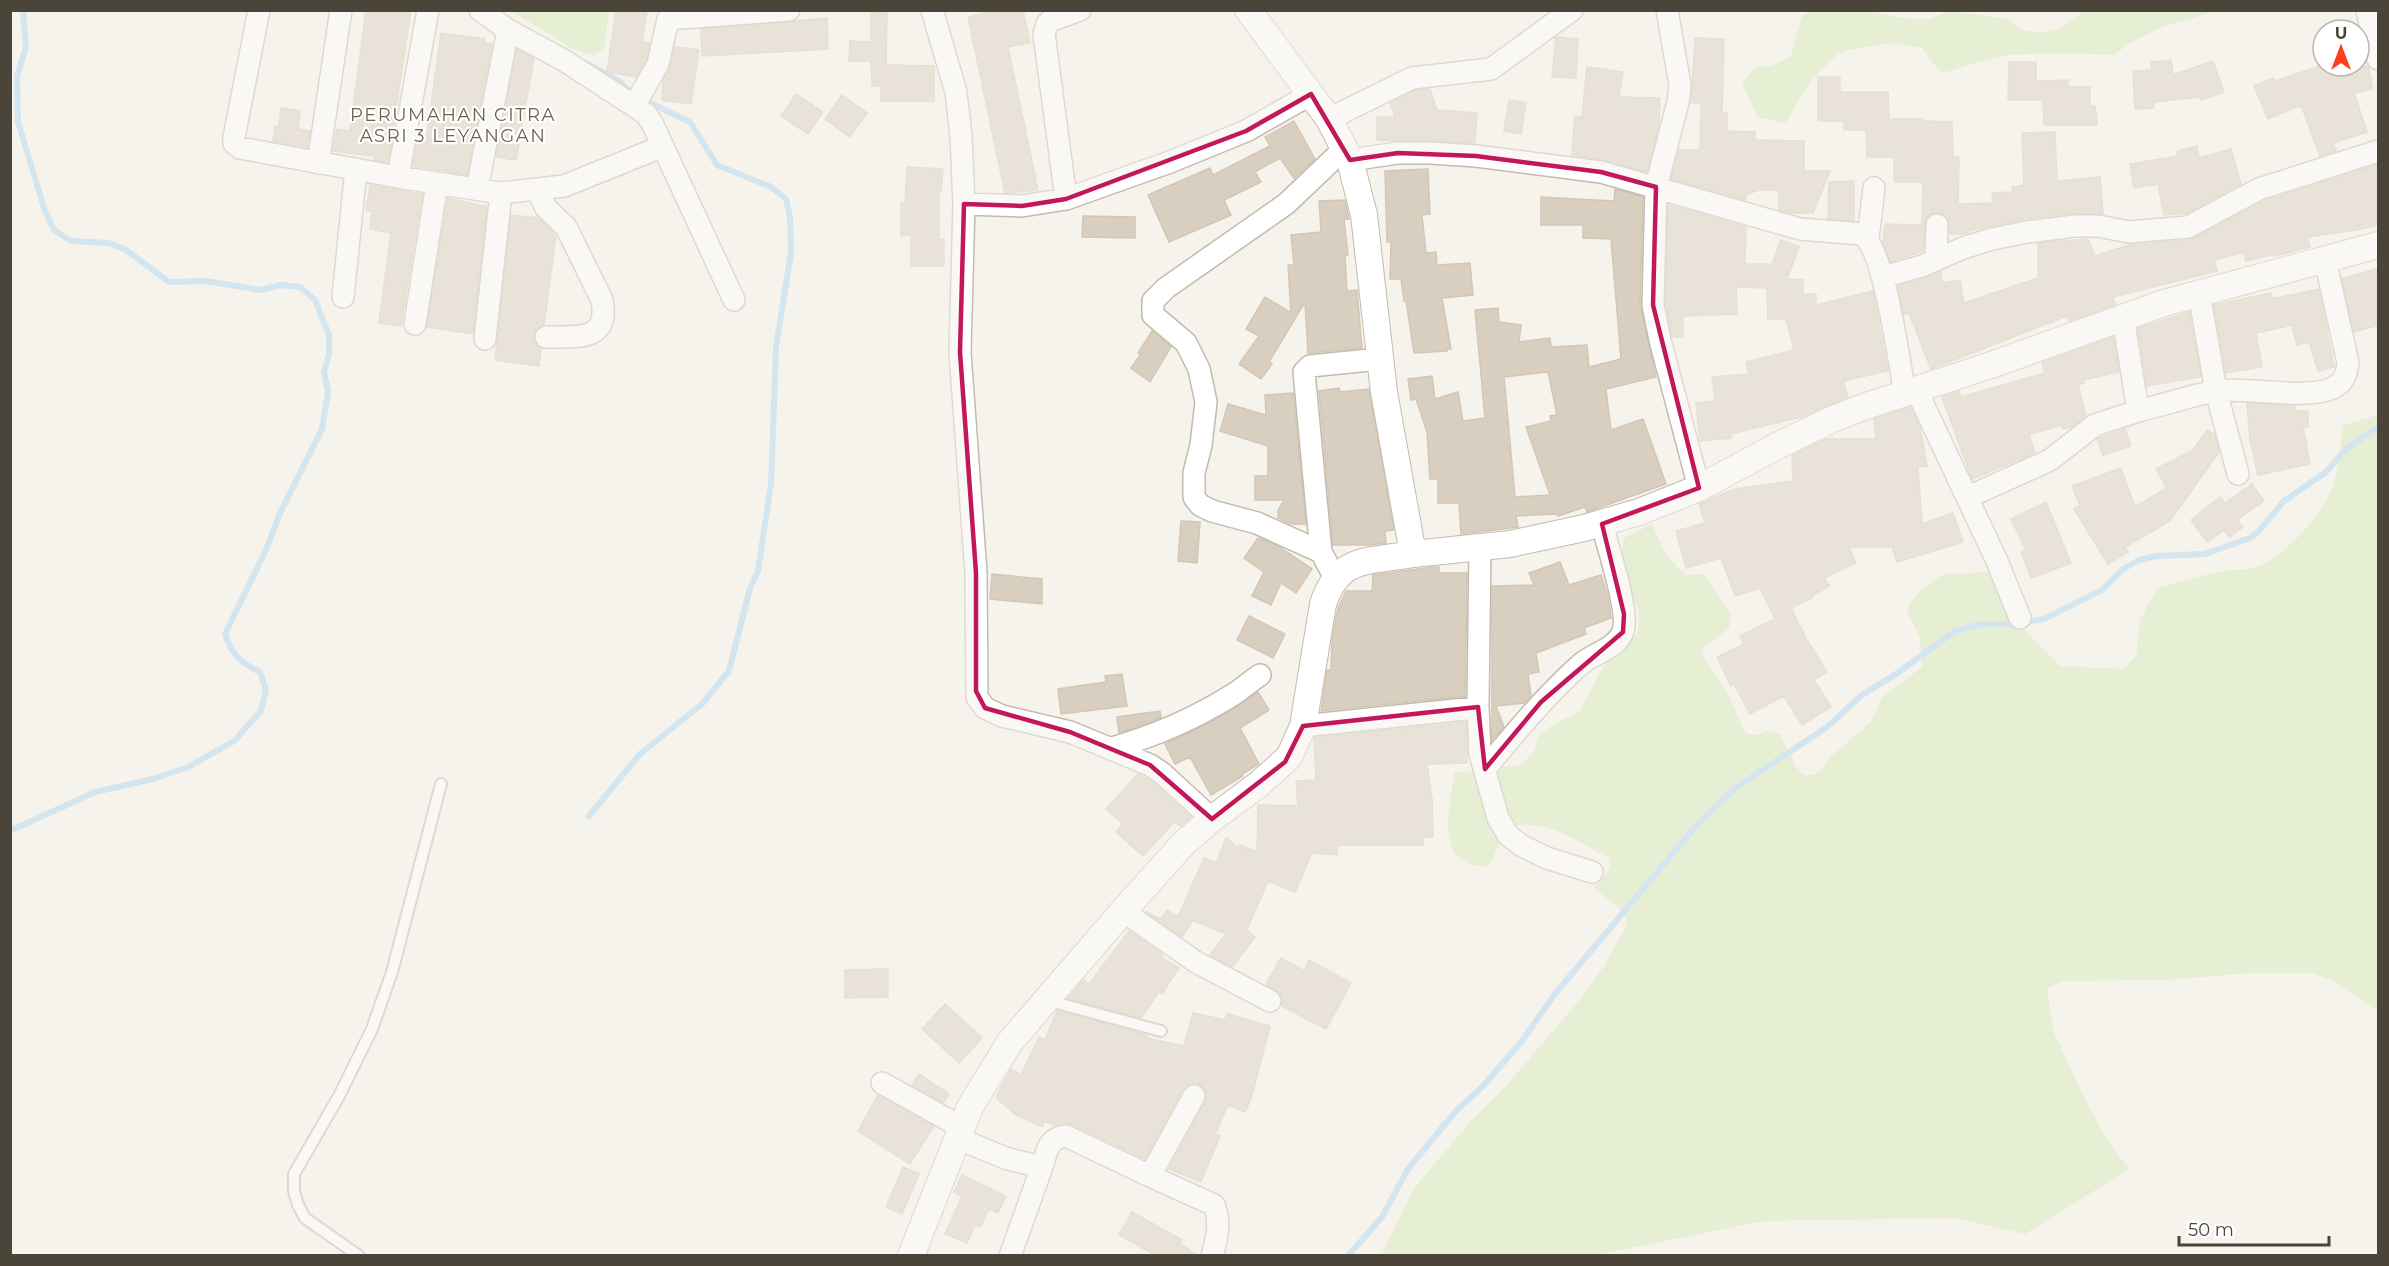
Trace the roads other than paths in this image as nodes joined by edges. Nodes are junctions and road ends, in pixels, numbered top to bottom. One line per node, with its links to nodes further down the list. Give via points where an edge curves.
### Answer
1 (260, 10): 21 (street, via 234,143 240,148)
2 (341, 10): 21 (street)
3 (428, 10): 23 (street)
4 (480, 10): 13 (street)
5 (789, 10): 12 (street)
6 (932, 10): 31 (street, via 956,92)
7 (1080, 10): 30 (street, via 1050,21 1044,34)
8 (1248, 10): 15 (street)
9 (1572, 10): 17 (street, via 1491,69 1412,78)
10 (1666, 10): 25 (street, via 1680,85)
11 (2367, 10): 14 (street)
12 (668, 15): 16 (street, via 658,64)
13 (508, 30): 16 (street); 27 (street)
14 (2379, 59)
15 (1311, 94): 17 (street); 30 (street, via 1246,131)
16 (638, 99): 18 (street)
17 (1329, 119): 20 (street)
18 (661, 147): 28 (street, via 564,186); 40 (street)
19 (2379, 151): 35 (street, via 2259,189 2188,227 2129,232 2098,226 2045,230 1992,239)
20 (1347, 154): 25 (street, via 1476,156 1601,172); 45 (street, via 1364,215); 54 (street, via 1286,204 1166,288 1152,308 1153,315 1186,343 1199,369 1206,402 1194,473 1194,497 1212,511 1257,523)
21 (318, 163): 22 (street)
22 (356, 169): 23 (street); 39 (street)
23 (398, 177): 24 (street)
24 (436, 183): 27 (street); 42 (street)
25 (1656, 187): 33 (street, via 1786,226 1855,232); 50 (street, via 1653,305)
26 (1874, 188): 33 (street)
27 (477, 189): 29 (street)
28 (537, 189): 29 (street); 43 (street, via 546,208 566,227 604,310 599,329 589,335)
29 (501, 193): 44 (street)
30 (1066, 199): 31 (street, via 1022,206)
31 (964, 204): 61 (street, via 960,352 976,573 978,697 985,708 1002,716 1070,732)
32 (1937, 225): 35 (street)
33 (1868, 237): 37 (street)
34 (2379, 245): 36 (street)
35 (1936, 260): 37 (street)
36 (2325, 260): 38 (street); 46 (street, via 2348,363 2339,384 2306,394 2254,389)
37 (1883, 277): 47 (street)
38 (2199, 293): 41 (street); 46 (street)
39 (343, 297)
40 (734, 300)
41 (2123, 317): 47 (street); 48 (street)
42 (415, 324)
43 (546, 337)
44 (485, 339)
45 (1380, 358): 54 (street, via 1305,369); 55 (street)
46 (2216, 391): 48 (street); 49 (street)
47 (1910, 392): 50 (street, via 1833,419); 51 (street)
48 (2138, 411): 51 (street, via 2095,425 2050,460)
49 (2238, 474)
50 (1699, 488): 52 (street)
51 (1968, 497): 57 (street)
52 (1602, 524): 53 (street); 62 (street, via 1624,614 1623,632 1613,644 1583,662 1541,702)
53 (1480, 548): 55 (street); 59 (street)
54 (1321, 552): 56 (street)
55 (1413, 554): 56 (street, via 1358,564 1345,568)
56 (1335, 578): 60 (street, via 1323,604)
57 (2020, 618)
58 (1260, 675): 61 (street, via 1188,720)
59 (1478, 705): 60 (street); 62 (street, via 1480,754)
60 (1303, 726): 64 (street, via 1285,762)
61 (1112, 748): 64 (street, via 1157,769)
62 (1485, 769): 65 (street, via 1498,818 1508,835 1547,858)
63 (441, 784): 75 (lane, via 392,972 372,1029 294,1174 294,1191 305,1218)
64 (1212, 819): 66 (street, via 1183,844)
65 (1592, 873)
66 (1123, 911): 67 (street); 68 (street, via 1196,962)
67 (1046, 1000): 69 (lane); 72 (street, via 1010,1042 987,1077)
68 (1270, 1001)
69 (1161, 1031)
70 (882, 1083): 72 (street)
71 (1194, 1096): 74 (street)
72 (959, 1133): 73 (street, via 1008,1159); 76 (street)
73 (1042, 1167): 74 (street, via 1050,1142 1066,1136); 77 (street)
74 (1150, 1176): 78 (street, via 1214,1205 1218,1235)
75 (359, 1256)
76 (911, 1256)
77 (1010, 1256)
78 (1212, 1256)

